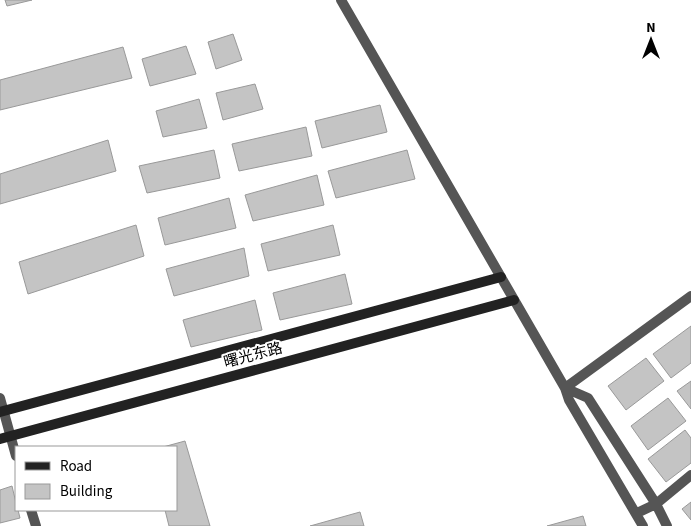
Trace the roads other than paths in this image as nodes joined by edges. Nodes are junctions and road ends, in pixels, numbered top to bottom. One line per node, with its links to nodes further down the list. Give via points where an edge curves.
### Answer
1 (341, 0): 2 (street)
2 (501, 277): 4 (street); 7 (main road, 曙光东路)
3 (691, 296): 5 (street)
4 (514, 300): 5 (street); 8 (main road, 曙光东路)
5 (565, 388): 12 (street, via 588,398); 14 (street, via 569,400)
6 (0, 398): 7 (street)
7 (2, 411): 8 (street)
8 (11, 436): 9 (main road, 曙光东路); 10 (street)
9 (0, 439)
10 (15, 452)
11 (691, 475): 12 (street)
12 (656, 504): 14 (street); 17 (street)
13 (32, 511): 15 (street)
14 (637, 513): 16 (street)
15 (36, 526)
16 (643, 526)
17 (667, 526)

